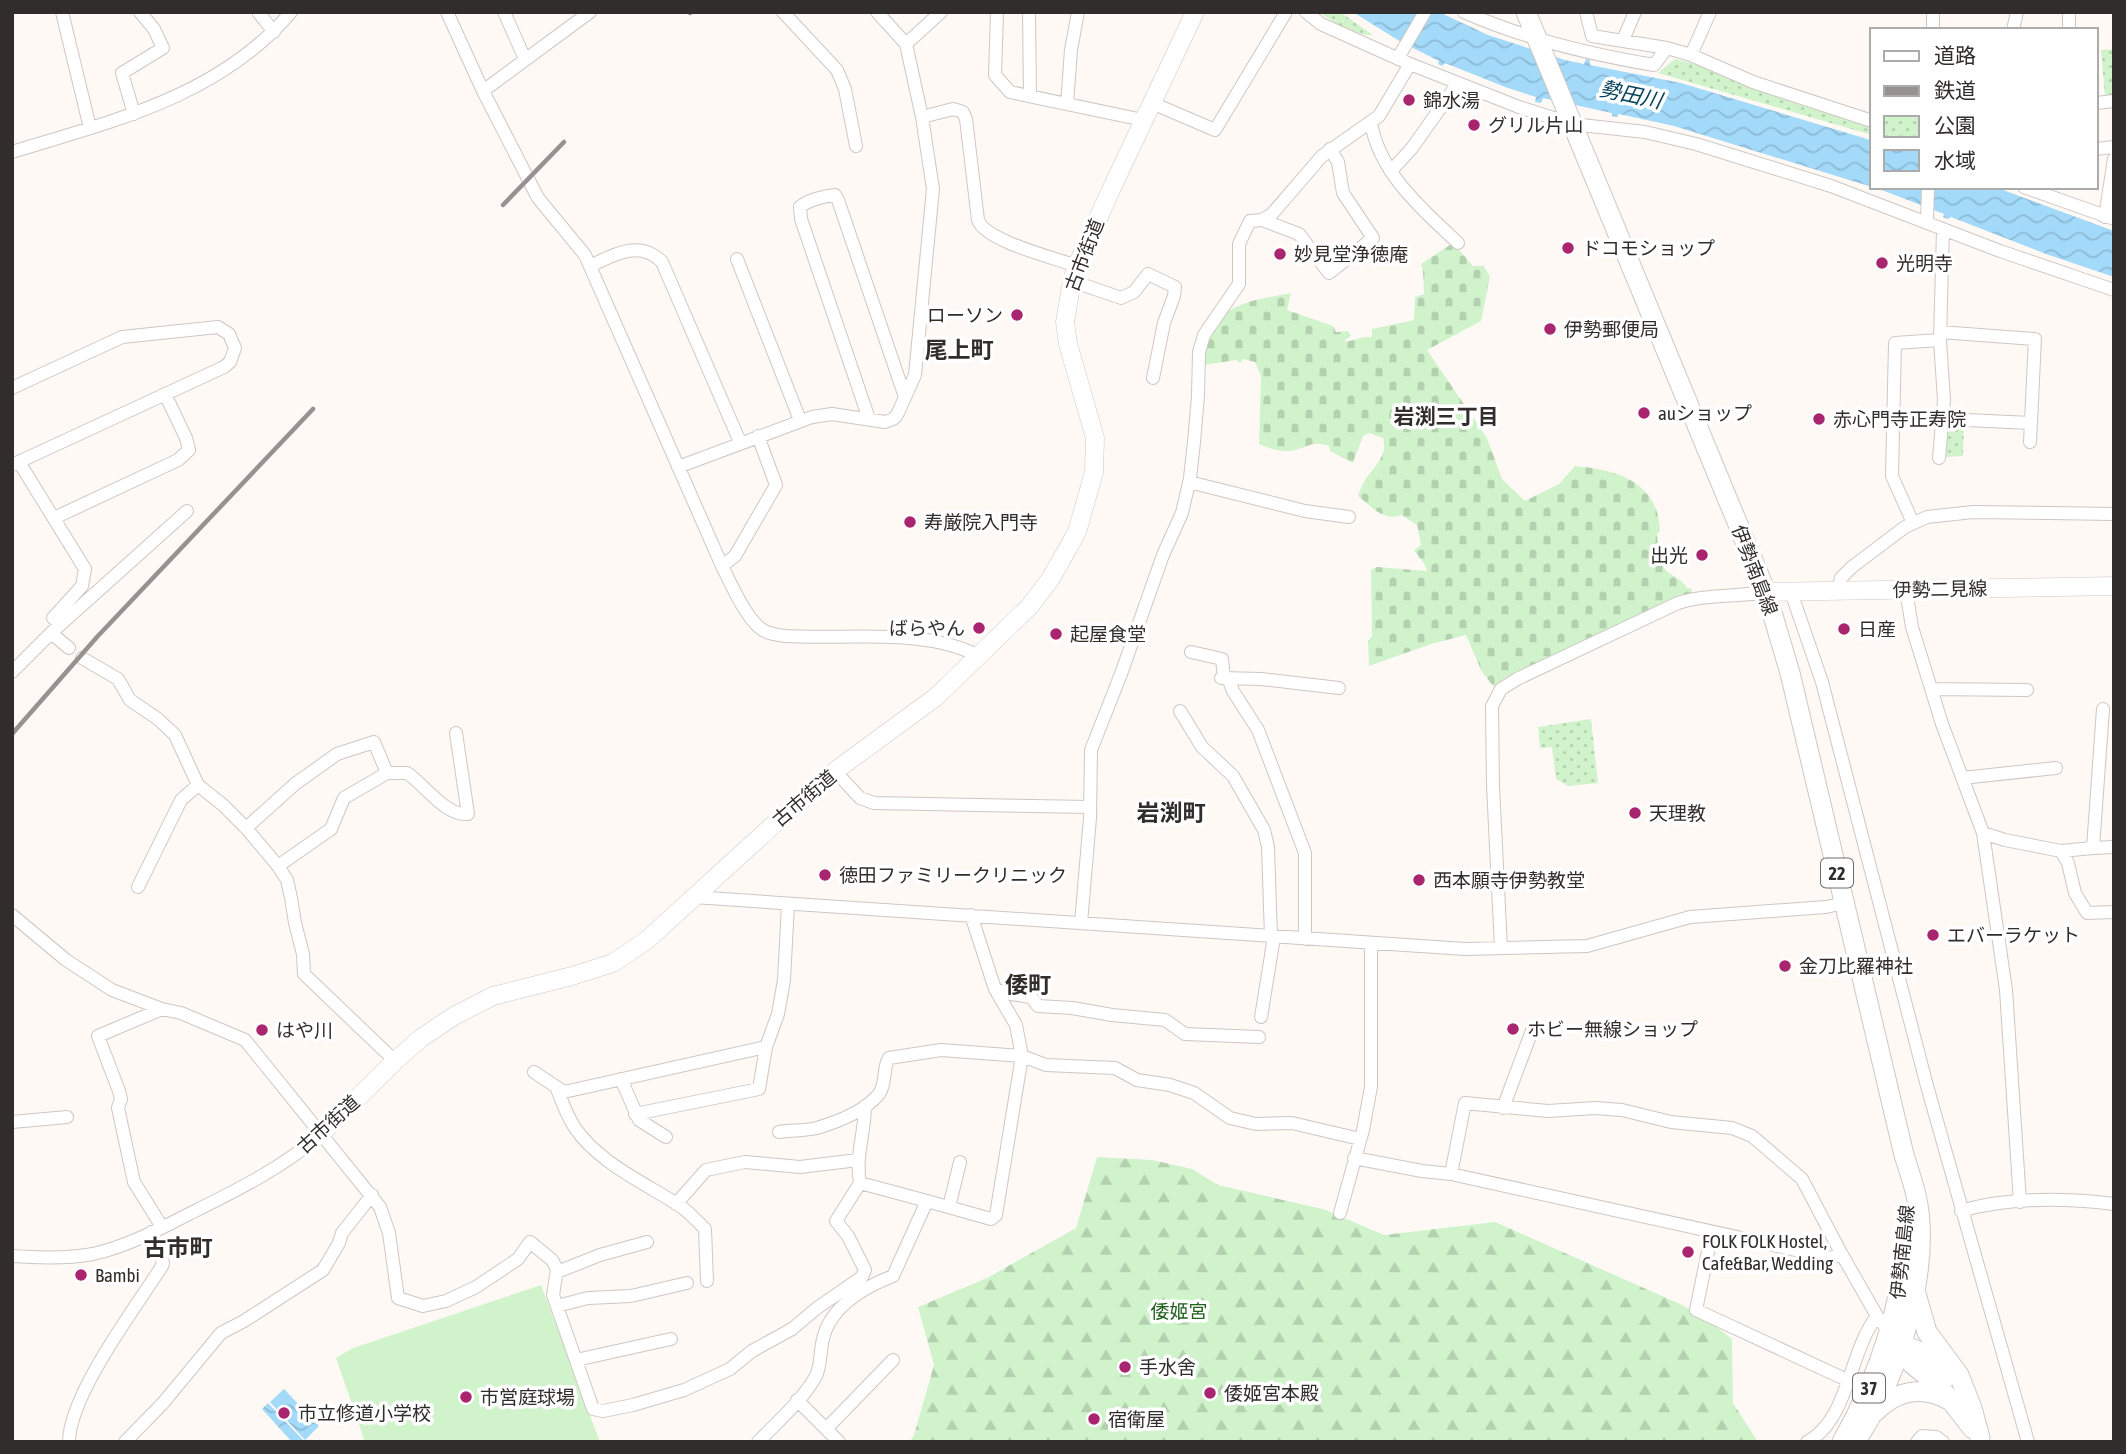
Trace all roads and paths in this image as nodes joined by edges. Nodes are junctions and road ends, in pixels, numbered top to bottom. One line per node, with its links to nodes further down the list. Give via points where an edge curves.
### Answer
1 (62, 12): 42 (street)
2 (140, 12): 36 (street, via 163,48 122,73)
3 (258, 12): 23 (street)
4 (291, 12): 23 (street)
5 (447, 12): 32 (street)
6 (503, 12): 30 (street)
7 (783, 12): 43 (street, via 837,71)
8 (877, 12): 26 (street)
9 (941, 12): 26 (street)
10 (997, 12): 33 (street, via 995,75 1010,92)
11 (1029, 12): 33 (street)
12 (1078, 12): 35 (street)
13 (1195, 12): 34 (street, 古市街道)
14 (1286, 12): 34 (street, via 1215,130)
15 (1306, 12): 29 (street, via 1321,24)
16 (1425, 12): 29 (street)
17 (1464, 12): 25 (street)
18 (1526, 12): 25 (main road, 伊勢南島線 / 22)
19 (1586, 12): 24 (street, via 1592,36)
20 (1635, 12): 24 (street)
21 (1710, 12): 28 (street)
22 (585, 14): 30 (street)
23 (274, 32): 36 (street, via 220,74)
24 (1623, 40): 27 (street)
25 (1539, 43): 27 (street, via 1654,65); 38 (main road, 伊勢南島線 / 22)
26 (906, 44): 37 (street)
27 (1667, 48): 28 (street)
28 (1690, 55): 39 (street, via 1763,86)
29 (1403, 58): 31 (street); 41 (street, via 1388,103)
30 (526, 59): 32 (street)
31 (1458, 83): 38 (street, via 1519,107); 47 (street)
32 (483, 91): 56 (street, via 538,198)
33 (1030, 96): 35 (street)
34 (1152, 103): 40 (street, 古市街道)
35 (1066, 104): 40 (street)
36 (134, 114): 42 (street)
37 (922, 117): 57 (street, via 953,109 963,112 978,220 986,231); 63 (street, via 933,189 915,375)
38 (1569, 119): 50 (street, via 1696,144); 84 (main road, 伊勢南島線 / 22)
39 (1870, 120)
40 (1143, 121): 57 (street, 古市街道)
41 (1371, 123): 44 (street); 47 (street, via 1379,152)
42 (90, 128): 45 (street)
43 (856, 146)
44 (1330, 149): 52 (street); 52 (street, via 1338,162 1343,193 1373,238 1329,273 1299,234)
45 (12, 152)
46 (2114, 159): 51 (street)
47 (1391, 171): 54 (street, via 1415,202)
48 (1928, 189): 50 (street)
49 (2042, 191): 51 (street)
50 (1927, 218): 53 (street)
51 (2109, 218)
52 (1262, 220): 74 (street, via 1250,221 1242,235 1239,284 1199,352)
53 (1943, 229): 58 (street); 59 (street)
54 (1458, 243)
55 (737, 259): 64 (street)
56 (590, 266): 69 (street, via 624,250 648,251 662,262); 73 (street)
57 (1074, 273): 60 (street, via 1121,298 1134,292 1148,274 1175,287); 89 (street, 古市街道, via 1065,322 1095,438 1089,495 1077,532 1051,578)
58 (2114, 290)
59 (1940, 336): 66 (street); 67 (street, via 2035,340); 79 (street, via 1895,343 1892,476)
60 (1153, 378)
61 (12, 388): 62 (street, via 122,337 225,329 235,348 230,362)
62 (165, 394): 72 (street); 78 (street, via 188,450 178,460)
63 (905, 397): 65 (street, via 892,419); 65 (street, via 838,200 830,195 804,204 801,219)
64 (800, 419): 65 (street, via 832,414); 68 (street)
65 (869, 419)
66 (1944, 419): 67 (street); 71 (street)
67 (2031, 423): 70 (street)
68 (758, 436): 69 (street); 80 (street, via 776,485 735,556)
69 (740, 442): 73 (street)
70 (2030, 442)
71 (1939, 458)
72 (16, 464): 78 (street)
73 (678, 467): 80 (street)
74 (1188, 482): 77 (street); 104 (street, via 1182,513 1091,750)
75 (187, 512): 86 (street)
76 (2114, 514): 79 (street, via 1973,512)
77 (1349, 517)
78 (54, 518): 86 (street, via 85,569 82,586 53,618)
79 (1913, 523): 82 (street, via 1852,567 1841,578)
80 (722, 566): 89 (street, via 757,625 773,634 925,641 958,645)
81 (2114, 586): 83 (street, 伊勢二見線)
82 (1838, 590): 83 (street, 伊勢二見線); 85 (street, 伊勢二見線)
83 (1906, 590): 94 (street)
84 (1766, 592): 85 (street, 伊勢二見線); 113 (main road, 伊勢南島線 / 22, via 1790,673); 122 (street, via 1678,603 1501,689 1492,706 1492,719)
85 (1791, 593): 155 (street, via 1822,682)
86 (56, 629): 87 (street); 91 (street)
87 (69, 648)
88 (1191, 652): 92 (street, via 1222,659)
89 (980, 657): 100 (street, 古市街道, via 911,717)
90 (82, 658): 103 (street, via 118,679 130,700 175,735)
91 (12, 672)
92 (1224, 678): 93 (street); 120 (street, via 1258,730 1305,853)
93 (1339, 688)
94 (1931, 689): 95 (street); 102 (street)
95 (2027, 690)
96 (2104, 709): 108 (street)
97 (1180, 711): 119 (street, via 1202,747 1233,776 1264,830)
98 (456, 733): 101 (street, via 468,814 460,815 439,801 407,773)
99 (2056, 768): 102 (street)
100 (835, 771): 104 (street, via 859,798 874,803); 112 (street, 古市街道)
101 (387, 773): 105 (street, via 374,742 337,754); 110 (street, via 344,798 331,829)
102 (1962, 778): 106 (street)
103 (198, 785): 105 (street); 111 (street, via 181,800)
104 (1090, 807): 118 (street)
105 (246, 828): 110 (street)
106 (1983, 833): 109 (street); 151 (street, via 2006,990)
107 (2114, 847): 108 (street)
108 (2093, 848): 109 (street)
109 (2061, 851): 115 (street, via 2087,913)
110 (278, 866): 130 (street, via 291,898 304,974)
111 (138, 887)
112 (693, 897): 114 (street); 130 (street, 古市街道, via 647,940 613,963 493,996 454,1016)
113 (1844, 903): 122 (street, via 1690,917 1587,946); 143 (main road, 伊勢南島線 / 22)
114 (788, 904): 117 (street); 128 (street, via 784,980)
115 (2114, 912)
116 (12, 915): 124 (street, via 97,981)
117 (971, 915): 118 (street); 123 (street)
118 (1081, 923): 119 (street)
119 (1272, 937): 120 (street); 125 (street)
120 (1305, 939): 121 (street)
121 (1371, 943): 122 (street); 142 (street, via 1371,1087)
122 (1501, 948)
123 (995, 989): 127 (street, via 1031,997 1038,1006 1166,1020 1185,1034); 129 (street, via 1016,1025)
124 (162, 1009): 140 (street, via 245,1040); 157 (street, via 99,1036 121,1099 118,1108 134,1182)
125 (1261, 1017)
126 (1533, 1028): 135 (street)
127 (1259, 1037)
128 (766, 1047): 132 (street); 136 (street, via 760,1089)
129 (1022, 1056): 134 (street, via 941,1050 889,1058 880,1093); 142 (street, via 1046,1065 1115,1068 1138,1080 1194,1093 1230,1118 1256,1124 1292,1123); 154 (street, via 996,1215 991,1219)
130 (395, 1061): 140 (street, 古市街道)
131 (534, 1072): 133 (street)
132 (621, 1079): 133 (street, via 565,1092); 136 (street)
133 (557, 1089): 152 (street, via 570,1120 590,1145)
134 (865, 1106): 139 (street, via 817,1128); 145 (street)
135 (1503, 1108): 147 (street, via 1465,1103); 160 (street, via 1622,1110 1671,1122 1732,1128 1752,1136 1802,1180)
136 (635, 1114): 141 (street)
137 (67, 1117): 138 (street)
138 (12, 1122)
139 (779, 1132)
140 (320, 1135): 149 (street); 157 (street, 古市街道, via 264,1174)
141 (666, 1137)
142 (1360, 1139): 144 (street)
143 (1904, 1154): 165 (main road, 伊勢南島線 / 22, via 1920,1222); 168 (main road, 伊勢南島線 / 22, via 1907,1234)
144 (1354, 1158): 147 (street); 156 (street)
145 (858, 1160): 148 (street); 152 (street, via 800,1167 745,1162 706,1170)
146 (960, 1162): 154 (street)
147 (1451, 1174): 158 (street)
148 (860, 1183): 150 (street); 170 (street, via 836,1221 864,1270 862,1277 730,1369 684,1390 603,1410 593,1409)
149 (372, 1195): 162 (street, via 389,1233 398,1298 407,1303 423,1307 476,1287 518,1259 530,1242 552,1260); 179 (street, via 342,1233 323,1270 221,1333)
150 (927, 1201): 154 (street); 173 (street, via 893,1276 874,1283 826,1325 818,1373)
151 (2020, 1202): 153 (street); 155 (street, via 1986,1203)
152 (676, 1204): 163 (street, via 705,1228)
153 (2114, 1204)
154 (949, 1207)
155 (1961, 1211): 187 (street)
156 (1340, 1213)
157 (157, 1230): 161 (street, 古市街道, via 78,1257); 178 (street, via 162,1266 86,1388)
158 (1712, 1232): 160 (street, via 1832,1258); 172 (street, via 1696,1310)
159 (647, 1242): 162 (street)
160 (1841, 1252): 167 (street)
161 (12, 1256)
162 (557, 1272): 166 (street, via 553,1295)
163 (707, 1281)
164 (687, 1283): 166 (street)
165 (1915, 1285): 168 (main road, 伊勢南島線 / 22); 177 (main road, via 1927,1332 1959,1375)
166 (557, 1306): 170 (street)
167 (1877, 1315): 168 (street); 172 (street, via 1866,1330)
168 (1895, 1338): 174 (main road, via 1912,1363); 175 (main road, 37, via 1883,1393); 177 (main road, via 1921,1352 1950,1377); 183 (main road, 37)
169 (671, 1339): 170 (street)
170 (576, 1360)
171 (893, 1360): 176 (street)
172 (1847, 1380): 182 (street, via 1832,1419)
173 (797, 1400): 176 (street); 180 (street)
174 (1953, 1402): 175 (main road, via 1930,1392 1909,1391); 177 (main road)
175 (1871, 1416): 184 (main road, 37)
176 (827, 1428): 181 (street)
177 (1981, 1440)
178 (69, 1442)
179 (125, 1442)
180 (758, 1442)
181 (839, 1442)
182 (1807, 1442)
183 (1842, 1442)
184 (1854, 1442)
185 (1917, 1442): 186 (street, via 1922,1436)
186 (1943, 1442)
187 (2028, 1442)

